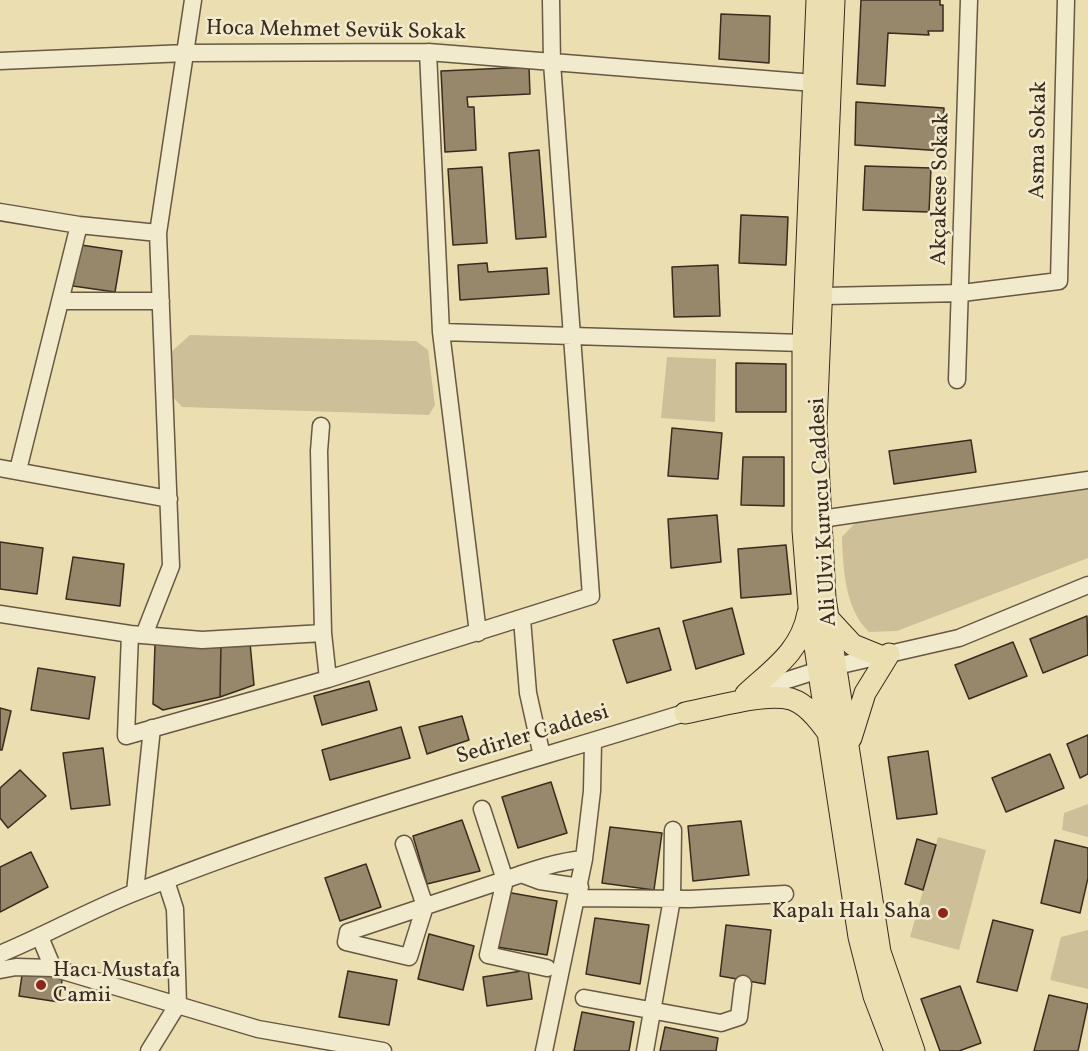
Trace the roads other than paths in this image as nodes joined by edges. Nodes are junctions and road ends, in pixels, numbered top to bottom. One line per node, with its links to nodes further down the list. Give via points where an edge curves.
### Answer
1 (193, 0): 8 (street)
2 (551, 0): 10 (street)
3 (817, 0): 11 (main road, Ali Ulvi Kurucu Caddesi)
4 (834, 0): 16 (main road, Ali Ulvi Kurucu Caddesi)
5 (969, 0): 15 (street, Akçakese Sokak)
6 (1065, 0): 15 (street, Asma Sokak, via 1059,281)
7 (428, 52): 8 (street, Hoca Mehmet Sevük Sokak); 10 (street, Hoca Mehmet Sevük Sokak); 19 (street)
8 (186, 53): 9 (street, Hoca Mehmet Sevük Sokak); 14 (street)
9 (0, 61)
10 (552, 63): 11 (street, Hoca Mehmet Sevük Sokak); 20 (street)
11 (814, 83): 21 (main road, Ali Ulvi Kurucu Caddesi)
12 (0, 212): 13 (street)
13 (78, 225): 14 (street); 17 (street)
14 (158, 233): 18 (street)
15 (962, 293): 16 (street); 22 (street, Akçakese Sokak)
16 (824, 296): 28 (main road, Ali Ulvi Kurucu Caddesi, via 816,425)
17 (60, 301): 18 (street); 25 (street)
18 (161, 301): 27 (street)
19 (441, 332): 20 (street); 35 (street)
20 (572, 338): 21 (street); 32 (street, via 591,596)
21 (804, 343): 30 (main road, Ali Ulvi Kurucu Caddesi, via 803,530)
22 (957, 380)
23 (321, 426): 34 (street)
24 (0, 468): 25 (street)
25 (18, 470): 27 (street)
26 (1088, 480): 28 (street)
27 (170, 499): 36 (street, via 171,566)
28 (821, 519): 33 (main road, Ali Ulvi Kurucu Caddesi)
29 (1088, 585): 37 (street, Sedirler Caddesi, via 959,638)
30 (809, 607): 38 (main road, Ali Ulvi Kurucu Caddesi); 40 (main road, via 806,626 795,649)
31 (0, 614): 36 (street)
32 (522, 619): 35 (street); 46 (street, via 528,693)
33 (829, 619): 37 (main road, via 853,645); 38 (main road, Ali Ulvi Kurucu Caddesi)
34 (323, 633): 36 (street, via 202,640); 39 (street)
35 (478, 633): 39 (street)
36 (137, 634): 42 (street, via 126,736)
37 (884, 655): 38 (street, Sedirler Caddesi); 45 (main road, via 865,693)
38 (828, 668): 40 (street, Sedirler Caddesi); 43 (main road, Ali Ulvi Kurucu Caddesi); 45 (main road, Ali Ulvi Kurucu Caddesi)
39 (328, 679): 42 (street)
40 (746, 694): 41 (street, Sedirler Caddesi)
41 (685, 713): 43 (main road, via 774,697 792,700 818,718); 44 (street, Sedirler Caddesi)
42 (152, 728): 54 (street)
43 (828, 733): 72 (main road, Ali Ulvi Kurucu Caddesi, via 859,937 874,996)
44 (593, 742): 46 (street, Sedirler Caddesi); 50 (street)
45 (848, 747): 73 (main road, Ali Ulvi Kurucu Caddesi, via 880,952)
46 (542, 756): 53 (street, Sedirler Caddesi)
47 (482, 809): 52 (street)
48 (673, 830): 57 (street)
49 (404, 844): 58 (street)
50 (584, 859): 51 (street, via 562,861); 55 (street)
51 (521, 874): 52 (street); 55 (street)
52 (505, 880): 58 (street); 62 (street, via 488,955)
53 (166, 881): 54 (street, Sedirler Caddesi); 66 (street, via 175,909)
54 (135, 892): 59 (street, Sedirler Caddesi)
55 (578, 893): 57 (street); 70 (street)
56 (785, 894): 57 (street)
57 (672, 899): 67 (street)
58 (425, 906): 58 (street, via 409,957 346,942 348,932)
59 (40, 937): 60 (street, Sedirler Caddesi); 61 (street)
60 (0, 954)
61 (53, 968): 63 (street); 66 (street)
62 (547, 968)
63 (0, 970)
64 (743, 984): 67 (street, via 739,1017 721,1023)
65 (584, 998): 67 (street)
66 (178, 1004): 68 (street); 69 (street, via 258,1029)
67 (652, 1011): 71 (street)
68 (149, 1051)
69 (383, 1051)
70 (544, 1051)
71 (645, 1051)
72 (895, 1051)
73 (914, 1051)

